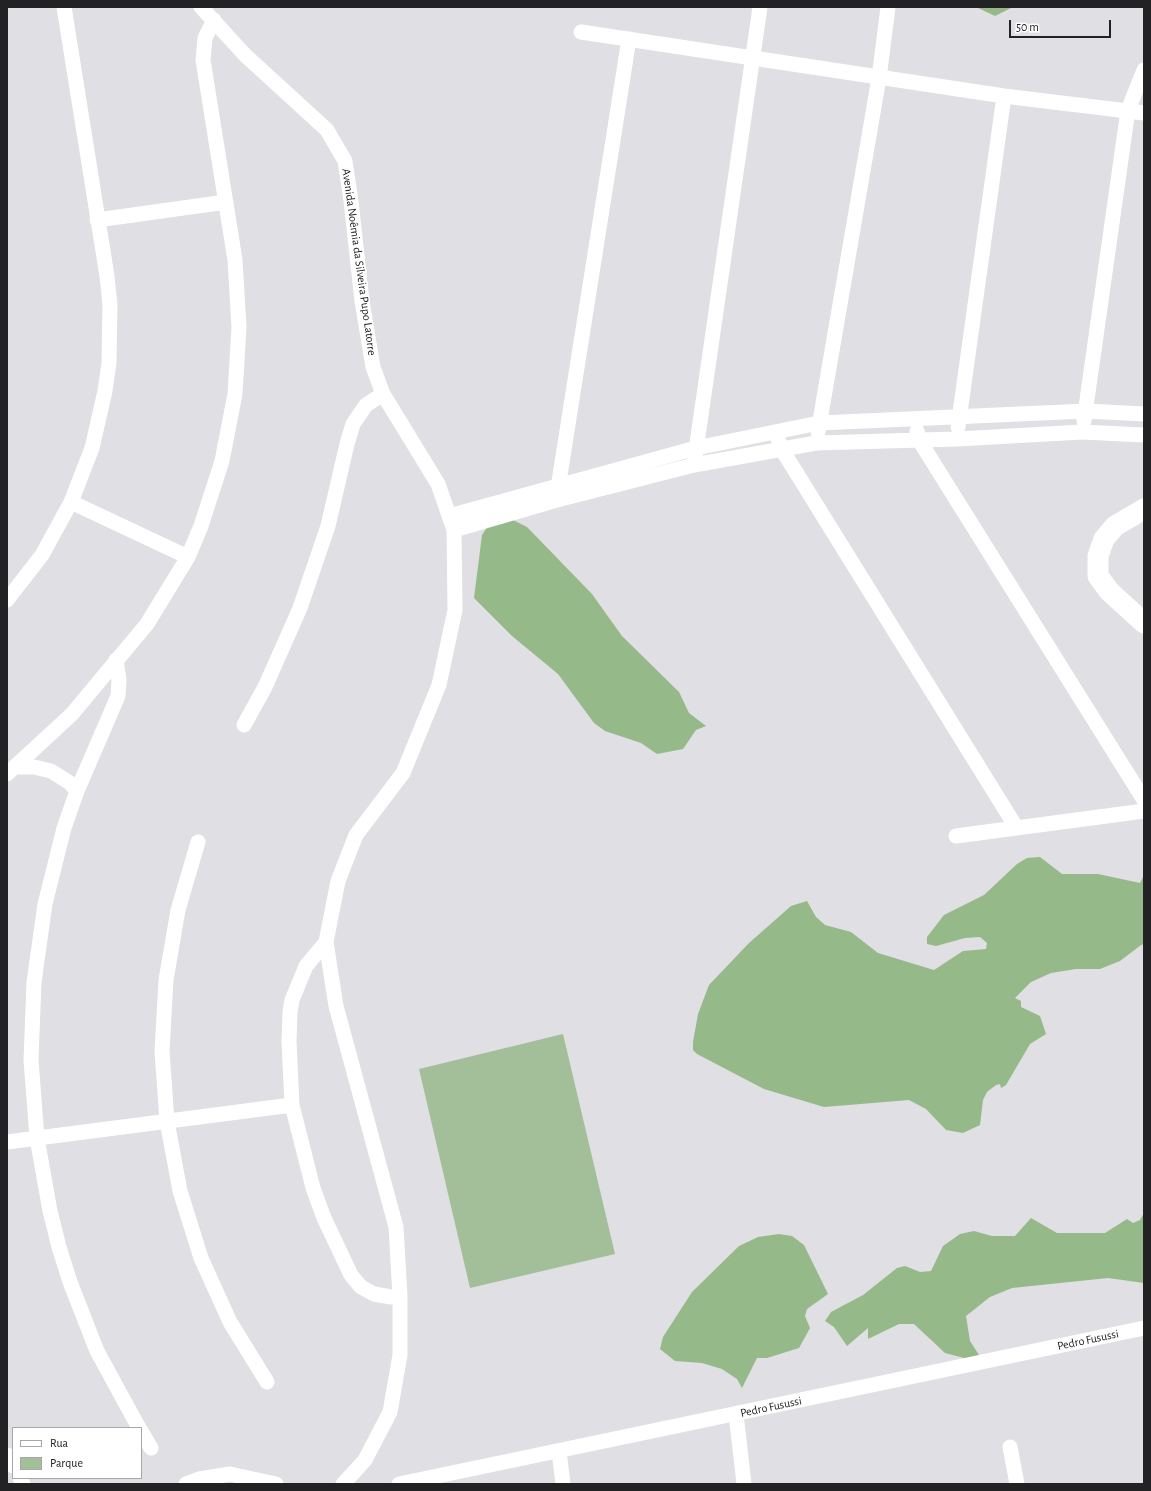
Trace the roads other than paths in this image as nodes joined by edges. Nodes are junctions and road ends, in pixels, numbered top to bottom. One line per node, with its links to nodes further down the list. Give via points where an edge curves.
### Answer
1 (64, 7): 15 (street)
2 (201, 7): 5 (street, Avenida Noêmia da Silveira Pupo Latorre)
3 (760, 7): 8 (street)
4 (888, 7): 10 (street)
5 (214, 20): 14 (street, via 205,38 203,60); 16 (street, Avenida Noêmia da Silveira Pupo Latorre, via 245,55 327,130 345,161 362,301 373,367)
6 (581, 32): 7 (street)
7 (629, 38): 8 (street); 31 (street)
8 (753, 58): 10 (street); 28 (street)
9 (1144, 70): 12 (street)
10 (879, 78): 11 (street); 21 (street)
11 (1004, 96): 12 (street); 19 (street)
12 (1128, 110): 13 (street); 17 (street)
13 (1144, 113)
14 (226, 202): 15 (street); 35 (street, via 236,260 238,294 235,394 217,481)
15 (97, 220): 32 (street, via 110,305 108,363 96,434)
16 (383, 394): 34 (street, Avenida Noêmia da Silveira Pupo Latorre, via 438,484); 39 (street, via 366,405 354,424 328,526 300,608 268,681)
17 (1086, 411): 18 (street); 19 (street); 23 (street)
18 (1144, 414)
19 (960, 417): 20 (street); 25 (street)
20 (914, 419): 21 (street); 26 (street)
21 (819, 423): 22 (street); 27 (street)
22 (776, 432): 28 (street); 29 (street)
23 (1082, 432): 24 (street); 25 (street)
24 (1144, 435)
25 (956, 439): 26 (street)
26 (919, 440): 27 (street); 42 (street)
27 (816, 443): 29 (street)
28 (696, 448): 30 (street); 31 (street)
29 (781, 448): 30 (street); 44 (street)
30 (694, 465): 31 (street)
31 (557, 492): 34 (street)
32 (71, 502): 35 (street); 36 (street, via 42,555)
33 (1144, 509): 37 (street, via 1115,526 1104,539 1098,556 1098,576 1109,591)
34 (451, 523): 47 (street, Avenida Noêmia da Silveira Pupo Latorre, via 455,610 439,685 403,773 356,835 338,880)
35 (188, 557): 38 (street, via 147,624)
36 (7, 600)
37 (1144, 623)
38 (116, 660): 40 (street, via 72,714); 41 (street, via 118,696)
39 (244, 725)
40 (11, 770): 41 (street, via 34,767 51,771 70,783)
41 (77, 791): 50 (street, via 52,874 35,974 31,1060)
42 (1144, 800)
43 (1144, 811): 44 (street)
44 (1016, 827): 45 (street)
45 (956, 836)
46 (198, 842): 49 (street, via 178,910 166,980 162,1051)
47 (326, 942): 48 (street, via 306,966 292,1000 289,1042); 52 (street, via 336,1006 396,1227)
48 (292, 1105): 49 (street); 52 (street, via 313,1188 351,1275 361,1287 374,1294)
49 (167, 1122): 50 (street); 54 (street, via 180,1190 201,1258 230,1322)
50 (37, 1138): 51 (street); 56 (street, via 50,1211 70,1282 97,1351)
51 (7, 1142)
52 (400, 1296): 65 (street, via 400,1355 390,1412 364,1460)
53 (1144, 1328): 55 (street, Pedro Fusussi)
54 (267, 1382)
55 (736, 1414): 60 (street, Pedro Fusussi); 68 (street)
56 (138, 1427)
57 (142, 1433): 59 (street)
58 (1010, 1447): 69 (street)
59 (152, 1448)
60 (559, 1451): 66 (street, Pedro Fusussi); 67 (street)
61 (7, 1455): 62 (street)
62 (12, 1464)
63 (186, 1484): 64 (street, via 230,1474)
64 (276, 1484)
65 (343, 1484)
66 (399, 1484)
67 (563, 1484)
68 (744, 1484)
69 (1017, 1484)

